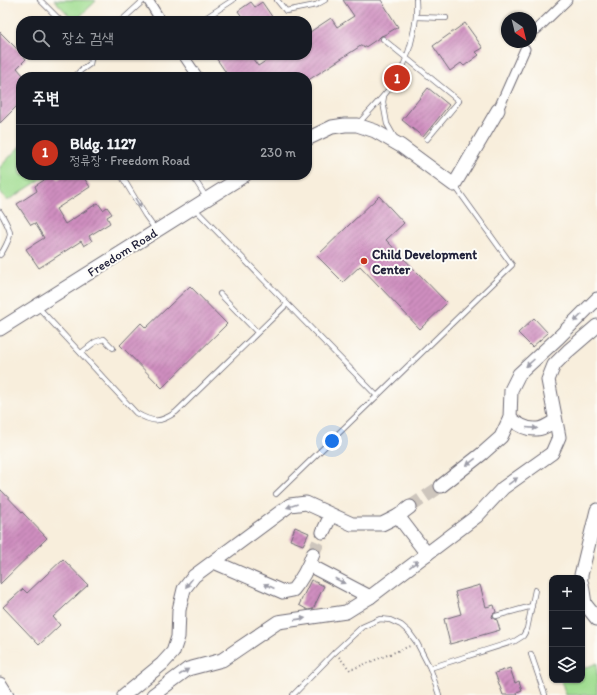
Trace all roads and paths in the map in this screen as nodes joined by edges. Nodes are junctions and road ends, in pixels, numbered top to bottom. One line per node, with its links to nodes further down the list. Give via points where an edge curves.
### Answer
1 (40, 0): 9 (lane)
2 (144, 0): 10 (lane)
3 (148, 0): 11 (street)
4 (233, 0): 12 (lane)
5 (277, 0): 6 (lane, via 286,11 316,6)
6 (325, 0)
7 (416, 0): 13 (lane)
8 (567, 0): 15 (street)
9 (56, 16)
10 (126, 16)
11 (158, 16)
12 (209, 16)
13 (417, 17): 14 (lane); 18 (lane)
14 (446, 18)
15 (537, 29)
16 (384, 39): 18 (lane)
17 (525, 49): 24 (street)
18 (407, 58): 23 (lane, via 397,78); 27 (lane, via 459,101)
19 (91, 60): 21 (lane, via 90,64)
20 (186, 60): 22 (street)
21 (79, 72)
22 (195, 72)
23 (384, 94): 25 (lane); 28 (lane, via 382,102 386,124)
24 (498, 110): 32 (street)
25 (357, 125): 26 (street, via 332,127); 28 (street, via 375,131)
26 (312, 137)
27 (427, 139)
28 (400, 146): 32 (street)
29 (124, 180): 36 (lane, one-way to 36)
30 (195, 180): 33 (lane)
31 (237, 180): 33 (street, Freedom Road)
32 (454, 185): 47 (lane, via 512,264)
33 (207, 198): 34 (street, Freedom Road)
34 (193, 208): 36 (street, Freedom Road); 40 (lane)
35 (0, 212): 37 (lane, via 10,234)
36 (156, 231): 41 (street, Freedom Road)
37 (0, 255)
38 (220, 294): 44 (lane)
39 (597, 299): 48 (street, one-way to 48, via 518,374 511,390)
40 (287, 304): 44 (lane); 47 (lane)
41 (37, 306): 43 (street, Freedom Road); 46 (lane)
42 (597, 326): 49 (street, via 554,365 548,380)
43 (0, 329)
44 (257, 332): 46 (lane, via 176,412 166,419 156,421 136,413)
45 (112, 348): 46 (lane, via 104,339 95,342)
46 (81, 353)
47 (377, 396): 51 (lane)
48 (510, 418): 49 (street, one-way to 49, via 526,428 538,429); 50 (street, one-way to 50, via 501,437)
49 (555, 421): 57 (street, one-way to 49, via 477,516 503,488 552,453 559,437)
50 (441, 486)
51 (276, 494)
52 (410, 507): 55 (street)
53 (597, 510): 59 (street)
54 (330, 515): 55 (street, via 352,524 382,524); 56 (street); 58 (street, one-way to 58, via 306,503 290,505)
55 (398, 516): 57 (street)
56 (323, 532)
57 (427, 554): 61 (street, one-way to 57)
58 (214, 562): 61 (street, via 283,592 293,590 311,560); 70 (street, one-way to 70, via 194,576 184,590 179,610 178,637 173,652)
59 (580, 575)
60 (535, 590): 63 (lane)
61 (370, 597): 71 (street, one-way to 61, via 188,669 222,660 278,622 346,612)
62 (585, 604): 65 (street)
63 (532, 606): 64 (lane); 69 (lane, via 527,629 515,642)
64 (496, 616)
65 (597, 619)
66 (417, 643): 67 (path, via 350,670); 67 (lane, via 402,625 380,619 362,628); 69 (lane)
67 (334, 653): 72 (lane)
68 (531, 654): 74 (lane)
69 (430, 668): 73 (lane)
70 (124, 695)
71 (152, 695)
72 (293, 695)
73 (439, 695)
74 (545, 695)

